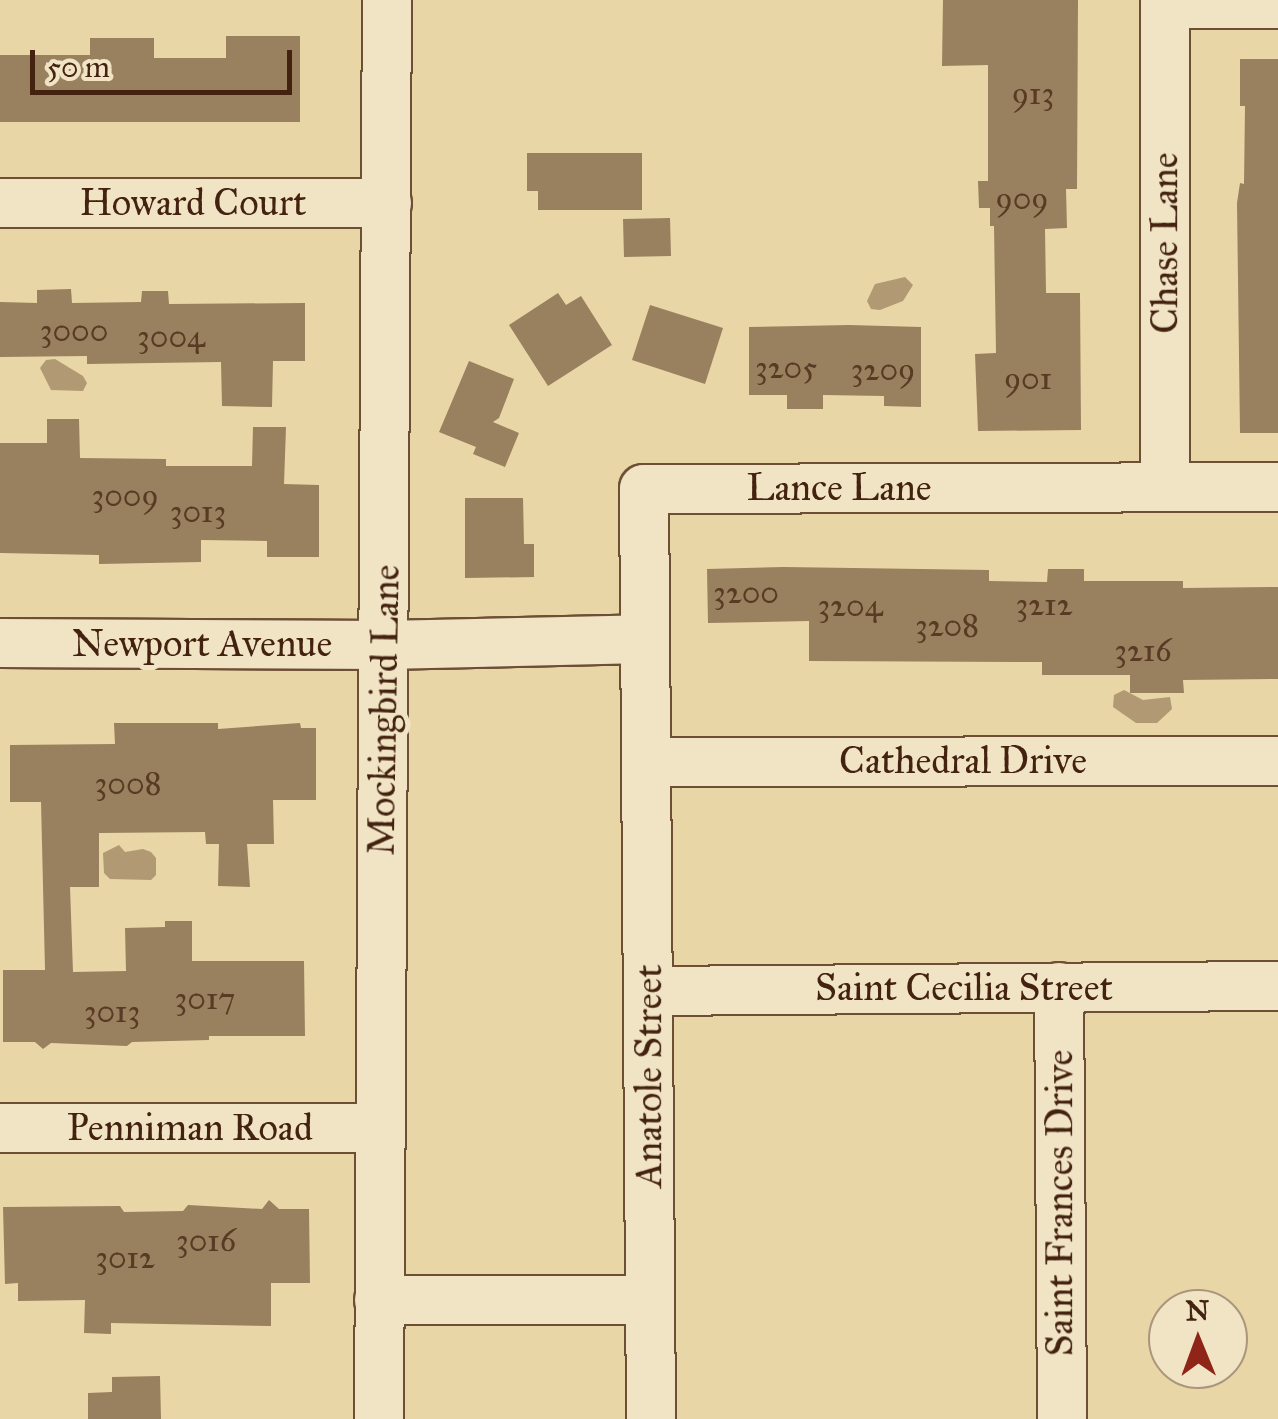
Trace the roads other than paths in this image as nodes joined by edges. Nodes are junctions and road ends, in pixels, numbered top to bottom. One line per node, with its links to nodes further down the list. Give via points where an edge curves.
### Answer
1 (386, 0): 5 (street, Mockingbird Lane)
2 (1165, 2): 3 (street); 6 (street, Chase Lane)
3 (1278, 4)
4 (0, 203): 5 (street, Howard Court)
5 (387, 203): 10 (street, Mockingbird Lane)
6 (1165, 487): 7 (street, Lance Lane); 8 (street, Lance Lane, via 644,490)
7 (1278, 487)
8 (644, 639): 10 (street, Newport Avenue); 11 (street, Lance Lane)
9 (0, 644): 10 (street, Newport Avenue)
10 (385, 645): 17 (street, Mockingbird Lane)
11 (647, 747): 12 (street, Cathedral Drive); 15 (street, Anatole Street)
12 (1278, 761)
13 (1278, 986): 14 (street, Saint Cecilia Street)
14 (1059, 987): 15 (street, Saint Cecilia Street); 22 (street, Saint Frances Drive)
15 (649, 991): 19 (street, Anatole Street)
16 (0, 1128): 17 (street, Penniman Road)
17 (380, 1128): 18 (street, Mockingbird Lane)
18 (379, 1300): 19 (street); 20 (street, Mockingbird Lane)
19 (650, 1300): 21 (street, Anatole Street)
20 (379, 1419)
21 (650, 1419)
22 (1062, 1419)

